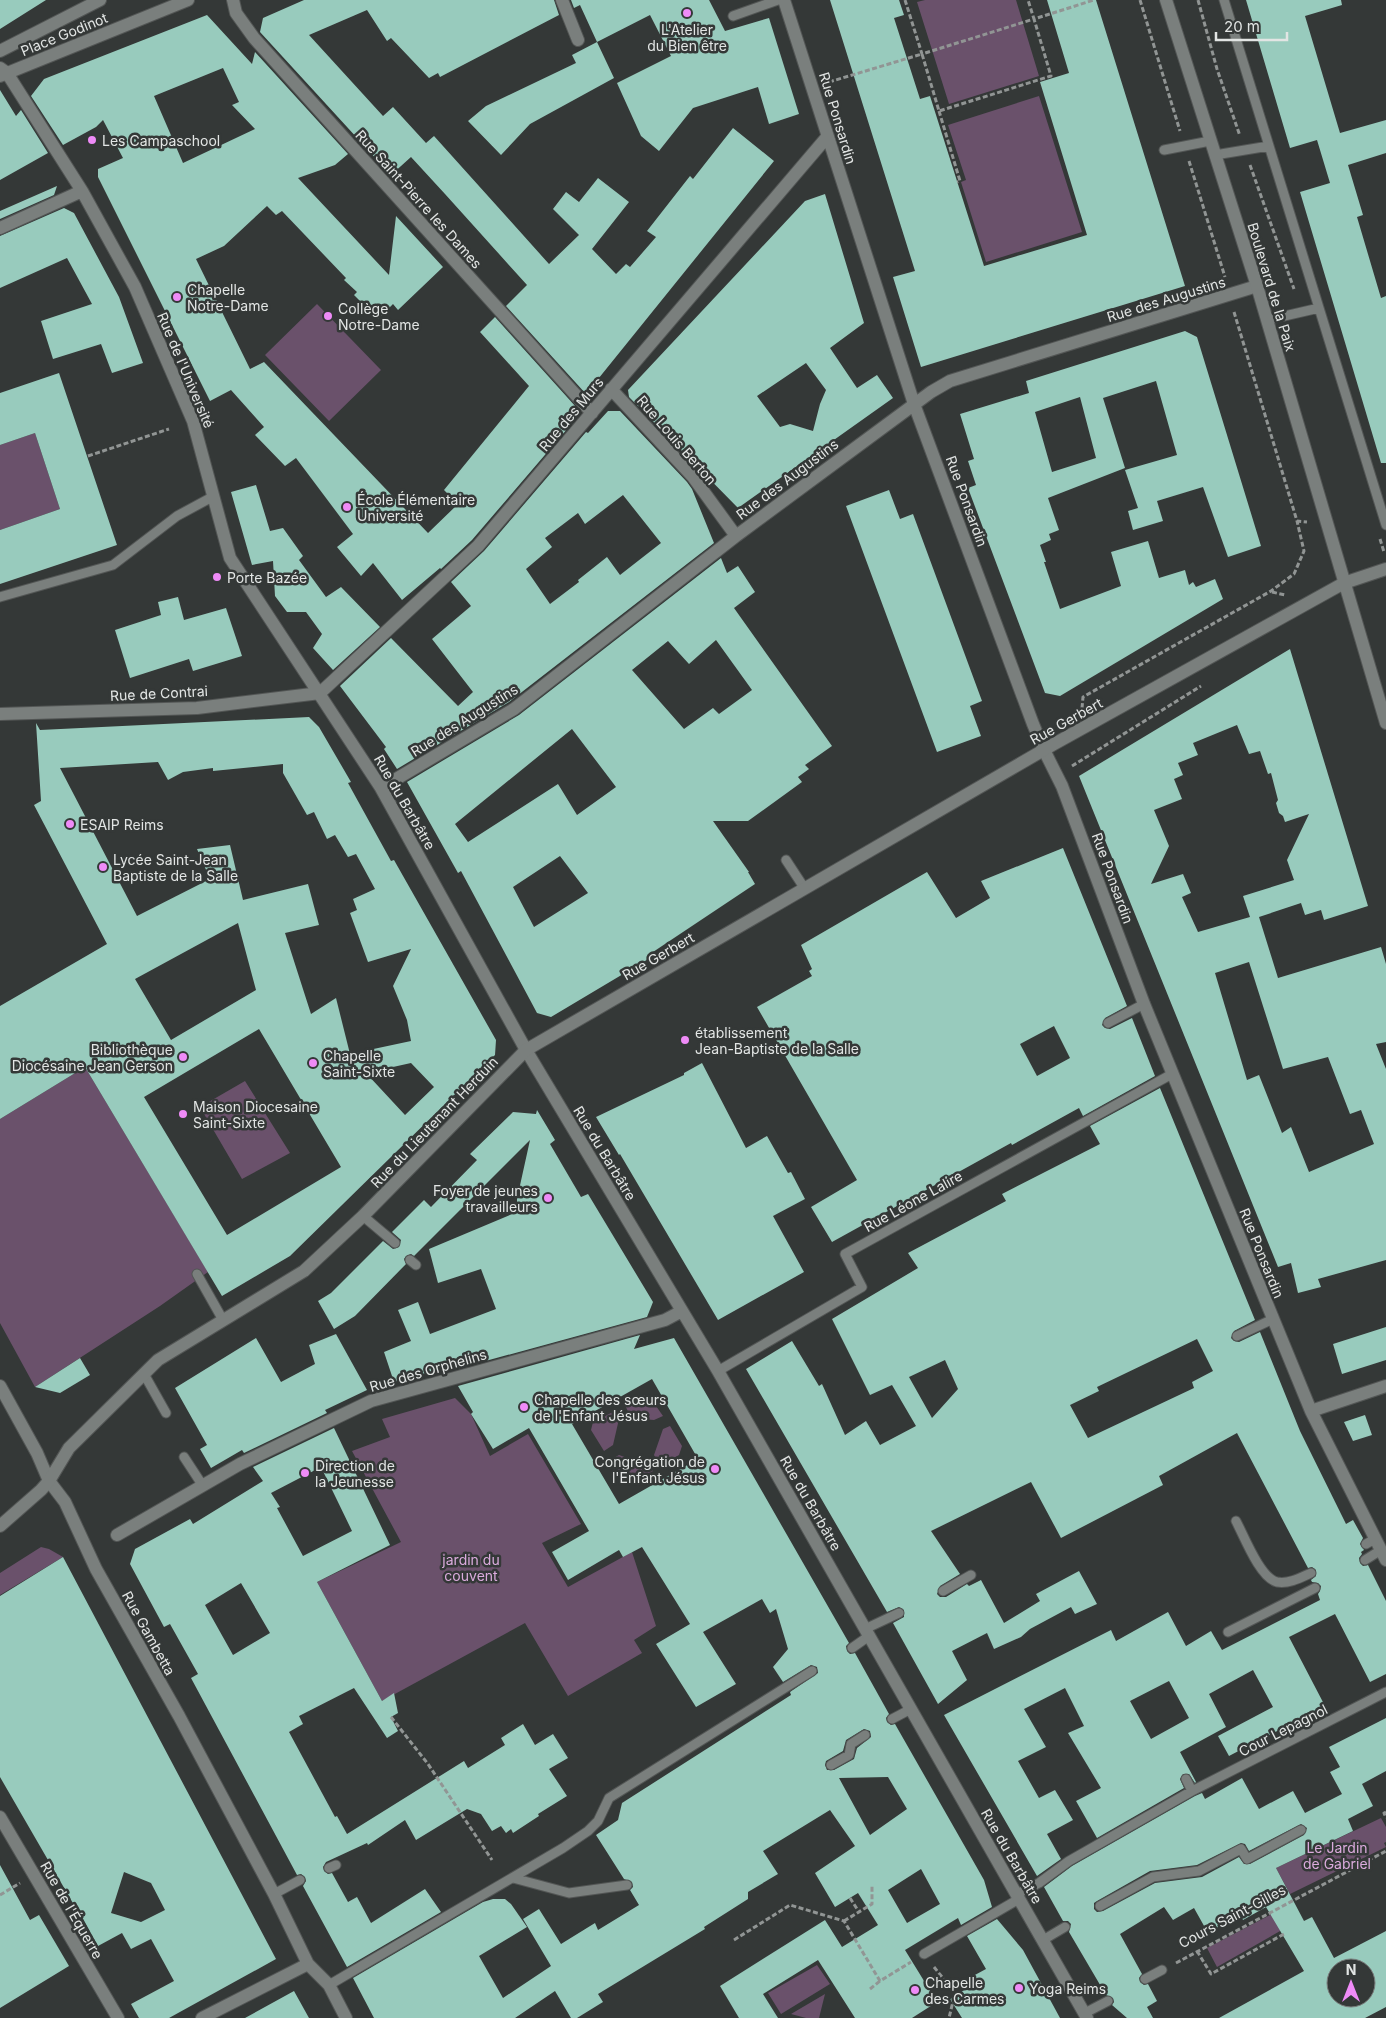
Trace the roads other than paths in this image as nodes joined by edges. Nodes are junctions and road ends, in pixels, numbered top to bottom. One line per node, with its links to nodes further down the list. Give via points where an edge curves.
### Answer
1 (100, 0): 11 (street, Place Godinot)
2 (188, 0): 12 (street, Place Godinot)
3 (233, 0): 25 (street, Rue Saint-Pierre les Dames, via 236,13 254,38)
4 (562, 0): 10 (street)
5 (778, 0): 9 (lane)
6 (784, 0): 13 (street, Rue Ponsardin)
7 (1166, 0): 14 (street, Boulevard de la Paix)
8 (1224, 0): 15 (lane)
9 (733, 16)
10 (578, 40)
11 (0, 50)
12 (2, 72): 18 (street, Rue de l'Université)
13 (827, 137): 23 (street, Rue des Murs); 24 (street, Rue Ponsardin)
14 (1210, 141): 16 (lane); 17 (street, Boulevard de la Paix)
15 (1269, 146): 17 (lane); 21 (lane)
16 (1164, 150)
17 (1215, 155): 20 (street, Boulevard de la Paix)
18 (82, 191): 19 (street); 26 (street, Rue de l'Université, via 135,287 194,421)
19 (0, 228)
20 (1257, 286): 22 (street, Boulevard de la Paix); 24 (street, Rue des Augustins, via 950,381)
21 (1319, 308): 22 (lane); 27 (lane)
22 (1267, 320): 30 (street, Boulevard de la Paix)
23 (611, 389): 25 (street, Rue des Murs); 28 (street, Rue Louis Berton, via 693,477)
24 (914, 404): 28 (street, Rue des Augustins); 35 (street, Rue Ponsardin)
25 (592, 413): 32 (street, Rue des Murs, via 478,546)
26 (214, 496): 31 (lane, via 177,516 112,565); 32 (street, Rue de l'Université, via 230,558)
27 (1386, 525)
28 (736, 536): 36 (street, Rue des Augustins, via 514,709)
29 (1386, 569): 30 (street, Rue Gerbert)
30 (1344, 584): 34 (street, Boulevard de la Paix); 35 (street, Rue Gerbert)
31 (0, 597)
32 (320, 693): 33 (street, Rue de Contrai, via 197,708); 36 (street, Rue du Barbâtre)
33 (0, 714)
34 (1386, 722)
35 (1044, 750): 38 (street, Rue Gerbert); 39 (street, Rue Ponsardin, via 1066,795)
36 (381, 788): 41 (street, Rue du Barbâtre)
37 (786, 860): 38 (lane)
38 (805, 889): 41 (street, Rue Gerbert)
39 (1144, 1004): 40 (lane); 42 (street, Rue Ponsardin)
40 (1108, 1023)
41 (526, 1050): 43 (street, Rue du Lieutenant Herduin); 46 (street, Rue du Barbâtre)
42 (1172, 1074): 47 (street, Rue Ponsardin); 50 (lane, Rue Léone Lalire, via 845,1254 862,1287)
43 (363, 1216): 44 (lane); 48 (street, Rue du Lieutenant Herduin, via 304,1271)
44 (395, 1243)
45 (197, 1274): 48 (lane)
46 (682, 1312): 50 (street, Rue du Barbâtre); 58 (street, Rue des Orphelins, via 665,1320 372,1401 240,1464)
47 (1274, 1319): 49 (lane, Rue Ponsardin); 54 (street, Rue Ponsardin)
48 (223, 1320): 51 (street, Rue du Lieutenant Herduin, via 158,1360)
49 (1237, 1336)
50 (718, 1370): 70 (street, Rue du Barbâtre)
51 (144, 1374): 55 (lane); 57 (street, Rue du Lieutenant Herduin, via 69,1448)
52 (0, 1386): 57 (street, Rue Gambetta, via 37,1452)
53 (1386, 1386): 54 (street)
54 (1311, 1410): 62 (street, Rue Ponsardin, via 1371,1541)
55 (166, 1413)
56 (184, 1457): 58 (lane)
57 (49, 1481): 60 (street, Rue du Lieutenant Herduin); 86 (street, Rue Gambetta, via 65,1502 96,1569)
58 (203, 1486): 61 (street, Rue des Orphelins)
59 (1236, 1522): 64 (lane, via 1262,1571 1276,1582 1292,1582)
60 (0, 1526)
61 (117, 1535)
62 (1384, 1555): 63 (lane, Rue Ponsardin)
63 (1365, 1560)
64 (1311, 1573)
65 (971, 1575): 67 (lane)
66 (1315, 1588): 69 (lane)
67 (944, 1591)
68 (899, 1613): 70 (lane)
69 (1228, 1632)
70 (867, 1633): 71 (lane); 74 (street, Rue du Barbâtre)
71 (852, 1648)
72 (812, 1671): 83 (lane, via 608,1798 598,1821 588,1831)
73 (1386, 1692): 79 (lane, Cour Lepagnol)
74 (911, 1709): 75 (lane); 87 (street, Rue du Barbâtre)
75 (892, 1719)
76 (865, 1735): 77 (lane, via 851,1744 849,1755)
77 (831, 1765)
78 (1186, 1779): 79 (lane)
79 (1192, 1791): 87 (lane, Cour Lepagnol, via 1069,1861)
80 (0, 1817): 98 (street, Rue de l'Équerre)
81 (1301, 1830): 88 (lane, via 1247,1859 1241,1849 1199,1871 1153,1877)
82 (517, 1864): 83 (lane)
83 (517, 1876): 85 (lane, via 569,1893); 95 (lane)
84 (300, 1880): 86 (lane)
85 (627, 1885)
86 (274, 1894): 92 (street, Rue Gambetta)
87 (1018, 1897): 90 (street, Rue du Barbâtre); 91 (lane, Cour Lepagnol)
88 (1100, 1906)
89 (1065, 1927): 90 (lane)
90 (1043, 1940): 97 (street, Rue du Barbâtre)
91 (924, 1954)
92 (308, 1964): 95 (street, Rue Gambetta); 99 (street)
93 (1162, 1970): 94 (lane)
94 (1145, 1979)
95 (329, 1985): 100 (street, Rue Gambetta)
96 (1108, 2001): 97 (lane)
97 (1086, 2016)
98 (118, 2018)
99 (202, 2018)
100 (346, 2018)

